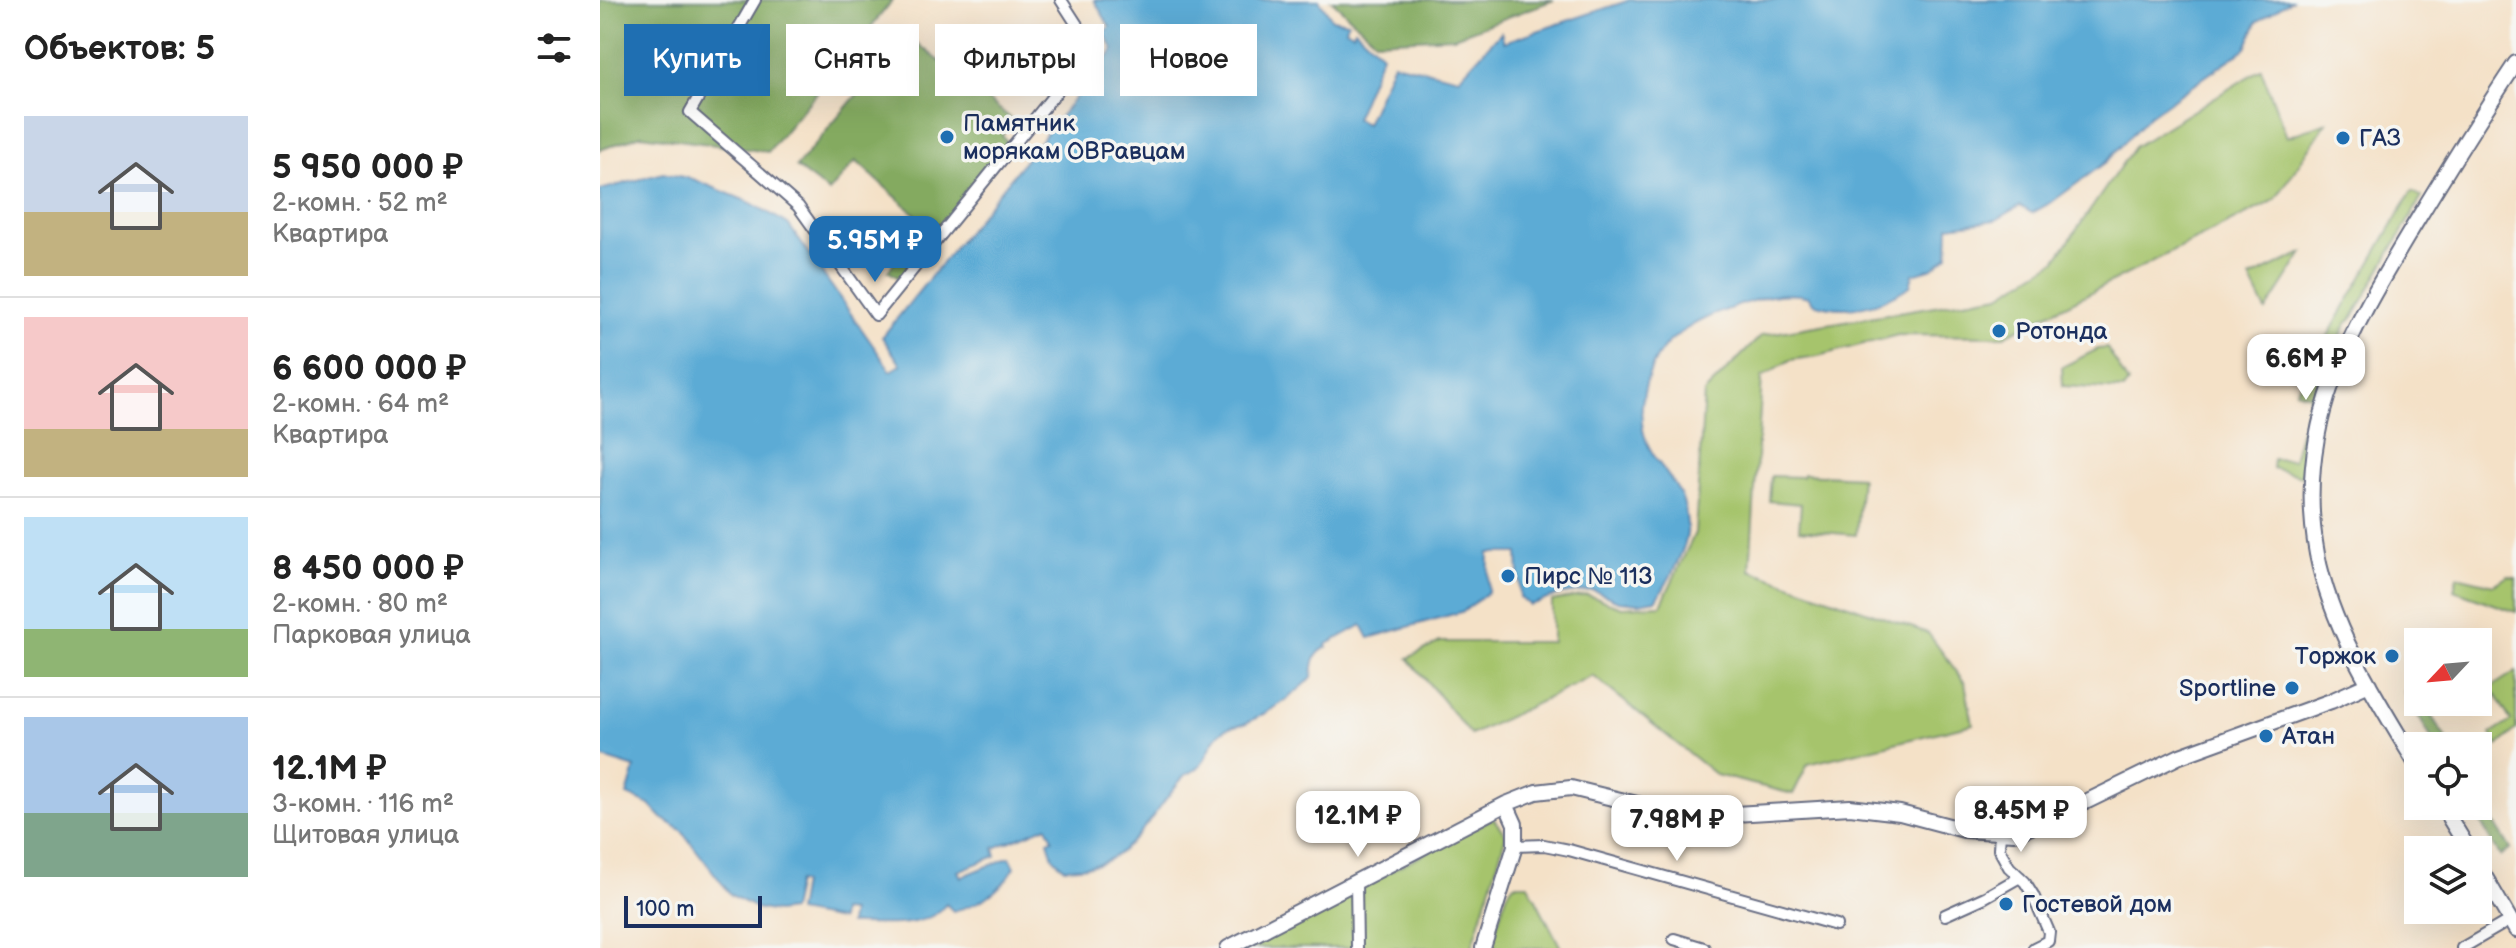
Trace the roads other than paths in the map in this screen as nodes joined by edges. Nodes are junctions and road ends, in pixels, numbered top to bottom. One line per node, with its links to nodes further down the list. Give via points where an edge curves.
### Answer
1 (755, 0): 2 (street, via 690,112 798,206 876,315 1092,48)
2 (1061, 0)
3 (2516, 63): 4 (street, via 2354,328 2322,413 2309,492 2317,556 2338,621)
4 (2369, 684): 5 (street); 7 (street, via 2180,756 2014,833)
5 (2404, 743)
6 (1506, 804): 7 (street, via 1536,792 1571,788 1666,811 1718,815 1850,807); 8 (street, via 1515,824); 10 (street)
7 (2000, 832): 9 (street, via 1999,849)
8 (1515, 846): 13 (street, via 1569,850); 18 (street)
9 (2020, 877): 12 (street); 20 (street, via 2049,932 2048,941)
10 (1356, 882): 16 (street); 17 (street)
11 (2492, 889): 14 (street)
12 (1945, 915)
13 (1836, 925)
14 (2513, 925): 21 (street)
15 (1674, 939): 19 (street)
16 (1228, 948)
17 (1357, 948)
18 (1483, 948)
19 (1704, 948)
20 (2034, 948)
21 (2462, 948)

